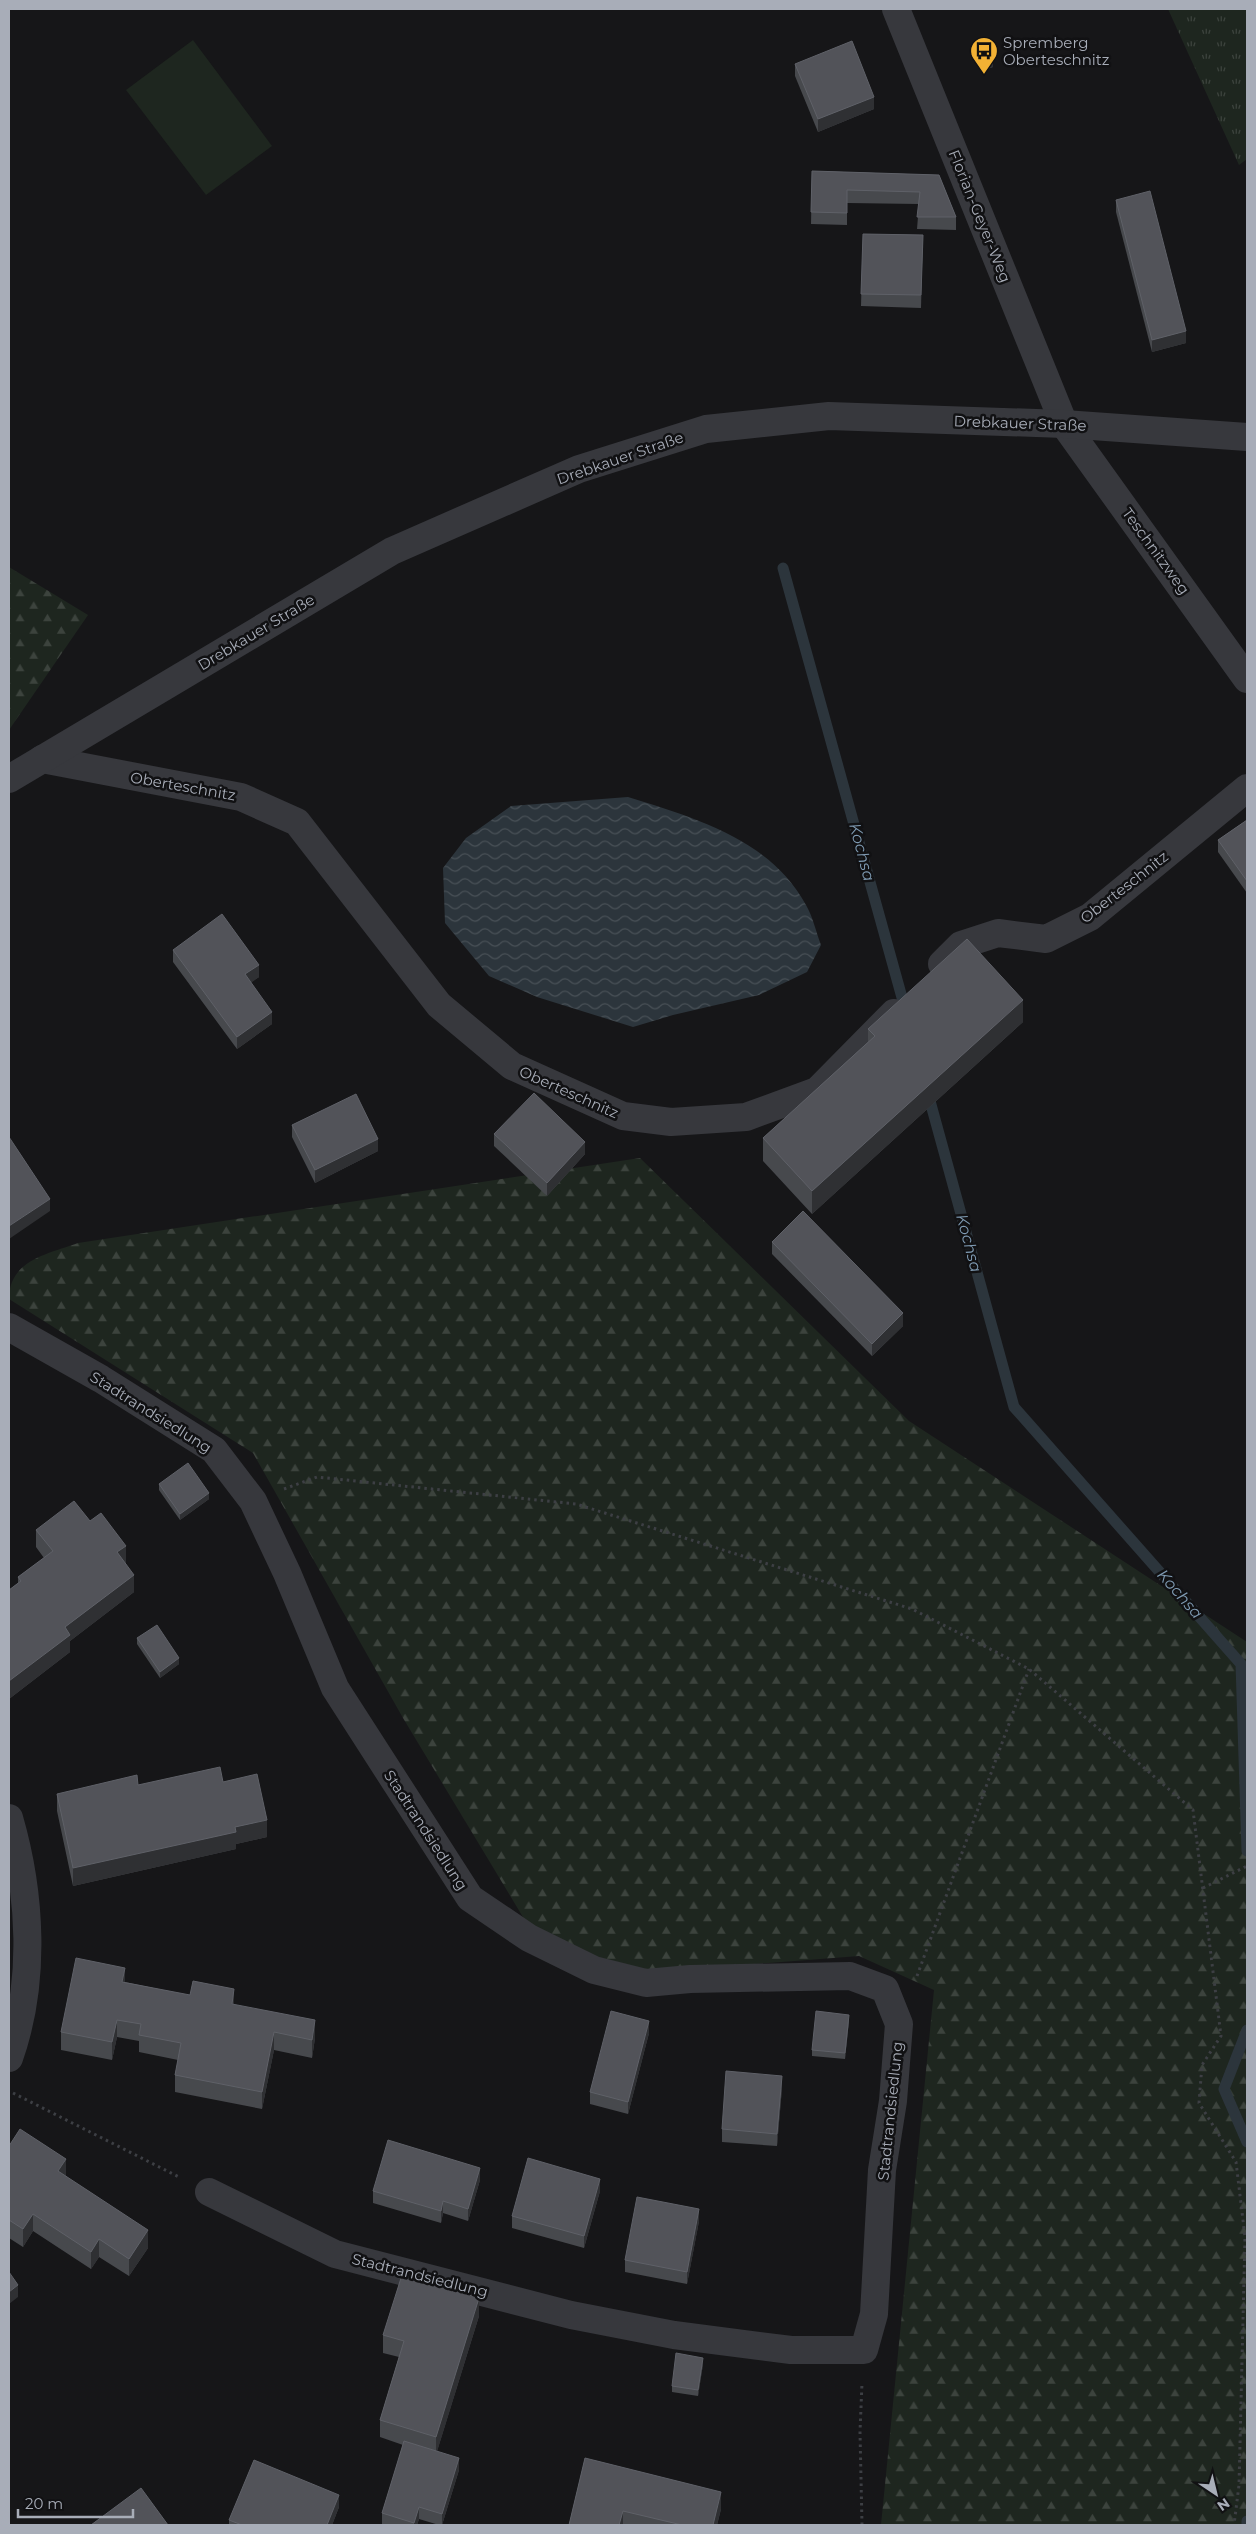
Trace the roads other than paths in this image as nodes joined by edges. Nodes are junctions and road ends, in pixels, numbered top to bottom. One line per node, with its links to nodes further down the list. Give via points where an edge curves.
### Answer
1 (896, 9): 2 (street, Florian-Geyer-Weg)
2 (1064, 424): 3 (street, Drebkauer Straße); 4 (street, Teschnitzweg); 5 (street, Drebkauer Straße, via 830,416 706,430 579,469 392,551)
3 (1247, 437)
4 (1247, 679)
5 (42, 760): 6 (street, Drebkauer Straße); 7 (street, Oberteschnitz, via 241,796 297,822 439,1005 512,1066 623,1116 671,1122 746,1117 817,1090 961,945 998,933 1046,939 1090,917)
6 (9, 779)
7 (1247, 788)
8 (9, 1327): 11 (street, Stadtrandsiedlung, via 101,1379 214,1450 253,1501 287,1572 335,1688 470,1898 529,1938 594,1970 646,1983 850,1976 885,1989 899,2024 893,2101 882,2170 874,2314 864,2350 791,2350 674,2335 571,2315 336,2254)
9 (9, 1818): 10 (street, via 24,1887 28,1940 24,1998)
10 (9, 2058)
11 (209, 2192)

